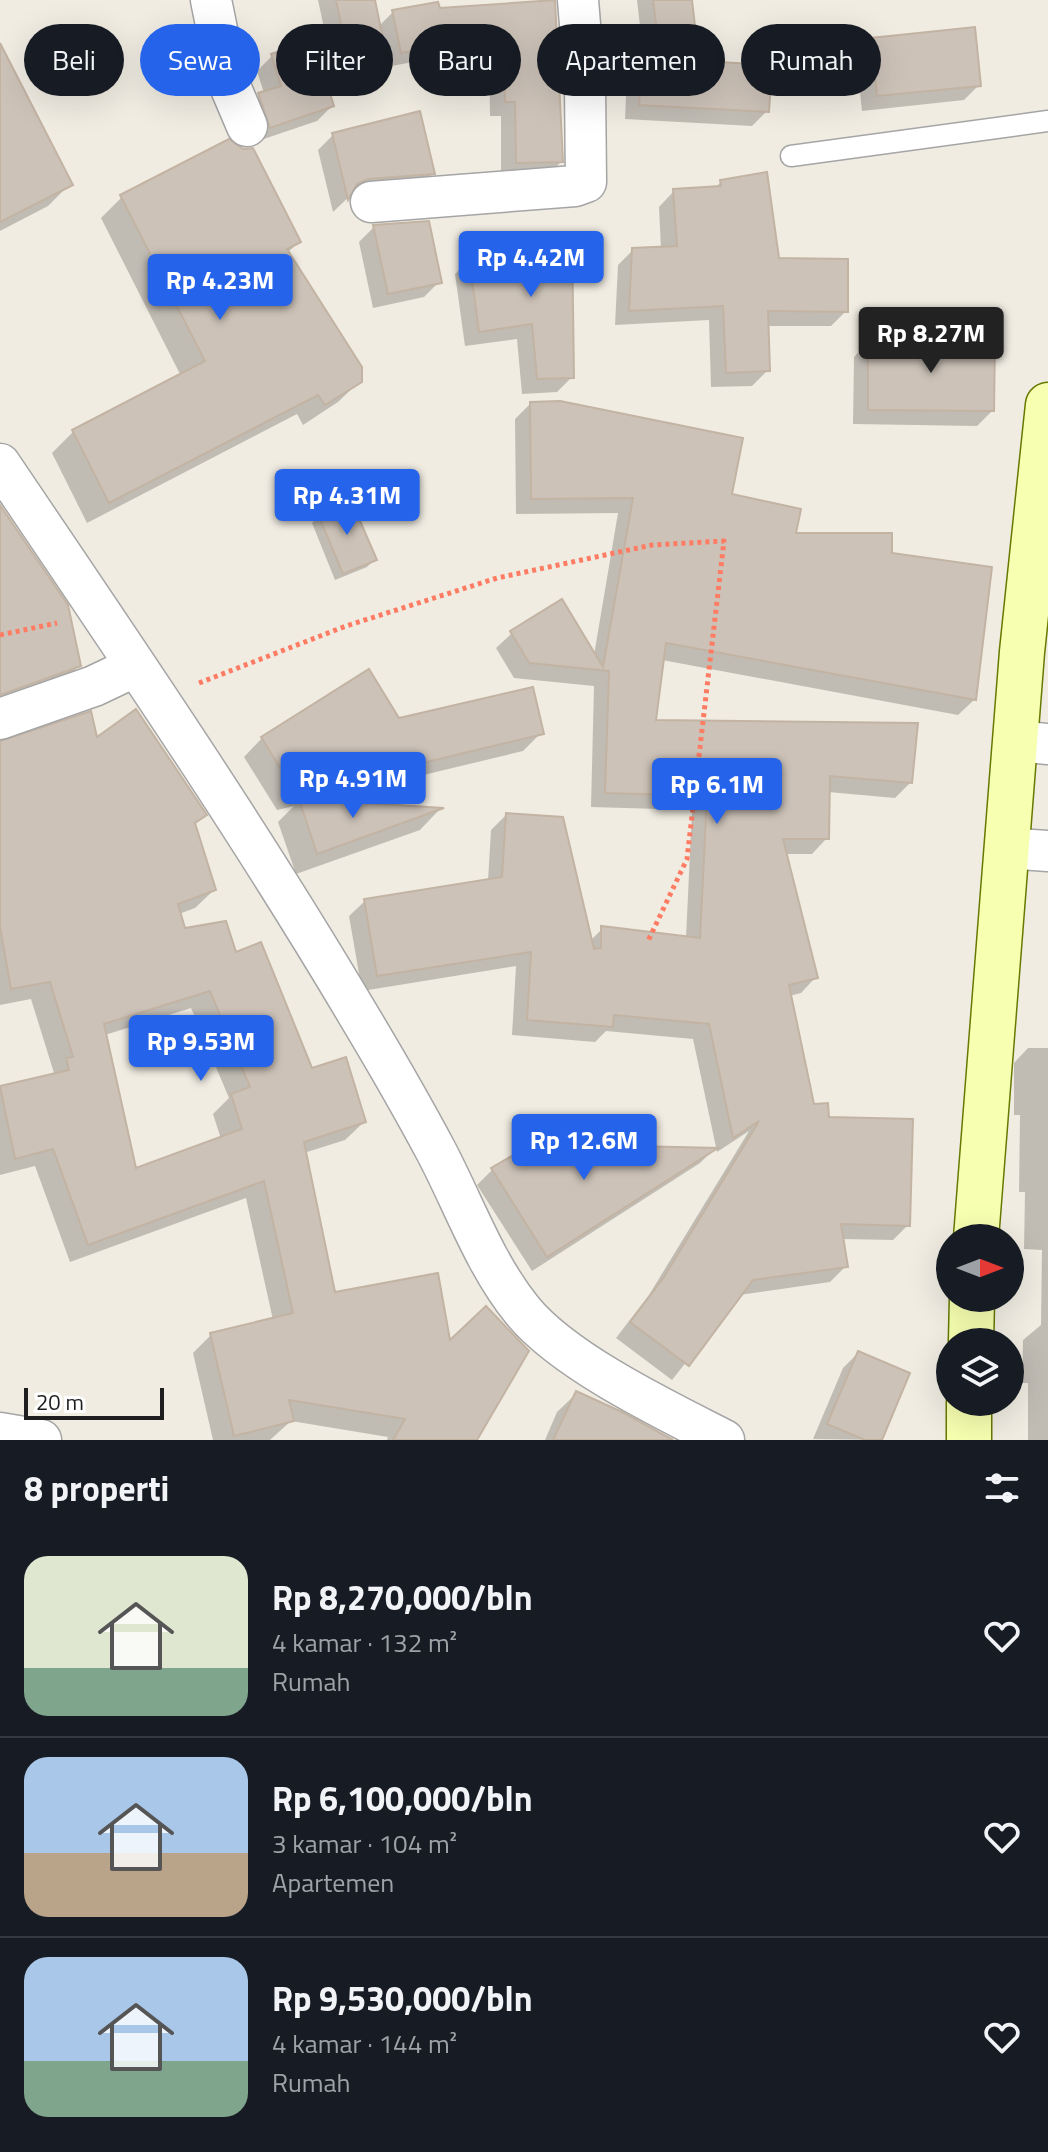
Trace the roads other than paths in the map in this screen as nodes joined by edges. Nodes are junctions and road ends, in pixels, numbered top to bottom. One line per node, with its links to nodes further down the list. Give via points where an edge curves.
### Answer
1 (211, 0): 4 (street, via 227,79)
2 (578, 0): 6 (street, via 586,182)
3 (1048, 121): 5 (lane)
4 (247, 126)
5 (791, 156)
6 (371, 202)
7 (1048, 405): 11 (street)
8 (0, 464): 9 (street)
9 (134, 667): 10 (street); 17 (street, via 252,838 308,930 522,1310 560,1345)
10 (0, 719)
11 (1032, 743): 12 (street)
12 (1027, 849): 13 (street)
13 (978, 1224)
14 (969, 1416): 18 (street)
15 (0, 1433): 16 (street)
16 (41, 1440)
17 (724, 1440)
18 (969, 1440)

